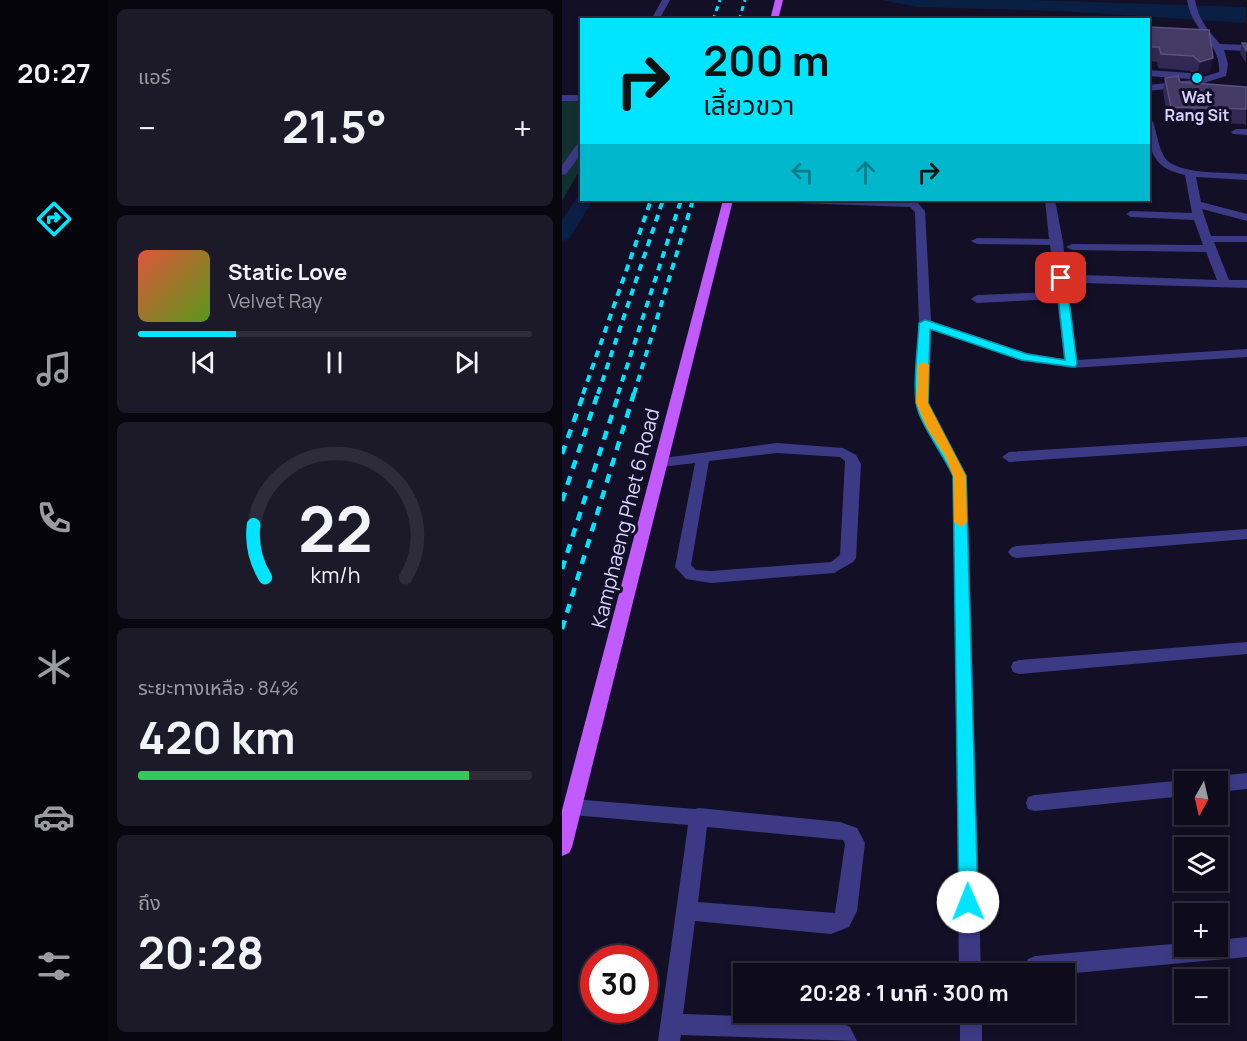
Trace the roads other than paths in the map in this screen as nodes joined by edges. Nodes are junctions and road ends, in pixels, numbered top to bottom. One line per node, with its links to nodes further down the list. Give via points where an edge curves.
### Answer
1 (666, 0): 4 (street)
2 (779, 0): 5 (main road)
3 (1191, 0): 6 (street, via 1196,20)
4 (656, 18)
5 (774, 18)
6 (1219, 47): 7 (street); 9 (street, via 1225,64 1224,74)
7 (1246, 48)
8 (1150, 73): 9 (street)
9 (1217, 78): 10 (street)
10 (1150, 89)
11 (1150, 89): 12 (street)
12 (1200, 92)
13 (562, 98): 14 (street)
14 (580, 98)
15 (1150, 127): 18 (street, via 1163,162)
16 (580, 148): 17 (street)
17 (562, 172)
18 (1190, 173): 19 (street); 23 (street)
19 (1246, 177)
20 (728, 201): 43 (main road, Kamphaeng Phet 6 Road)
21 (854, 201): 37 (street, via 900,202 913,204 920,211)
22 (1050, 201): 29 (street)
23 (1196, 204): 25 (street); 26 (street)
24 (1131, 214): 25 (street)
25 (1199, 217): 30 (street)
26 (1246, 218)
27 (1246, 239): 30 (street)
28 (978, 241): 29 (street)
29 (1057, 242): 35 (street)
30 (1209, 244): 31 (street); 33 (street)
31 (1072, 247)
32 (1084, 279): 33 (street)
33 (1224, 284): 34 (street)
34 (1246, 284)
35 (1063, 296): 36 (street); 39 (street)
36 (977, 299)
37 (925, 323): 39 (street, via 1025,357); 57 (street, via 922,403 960,476)
38 (1246, 353): 39 (street)
39 (1071, 364)
40 (1246, 441): 42 (street)
41 (703, 458): 41 (street, via 683,567 692,575 711,577 834,567 848,558 854,464 851,458 843,453 777,448); 43 (street)
42 (1009, 458)
43 (661, 462): 52 (main road, Kamphaeng Phet 6 Road)
44 (1246, 534): 45 (street)
45 (1016, 552)
46 (1246, 648): 47 (street)
47 (1019, 667)
48 (1246, 782): 49 (street)
49 (1228, 783)
50 (1174, 789): 51 (street)
51 (1035, 803)
52 (572, 807): 53 (street); 54 (main road, Kamphaeng Phet 6 Road)
53 (699, 816): 55 (street); 55 (street, via 840,830 850,834 855,843 847,911 842,920 831,924)
54 (562, 847)
55 (688, 911): 60 (street)
56 (1246, 947): 58 (street)
57 (970, 963)
58 (1068, 963)
59 (971, 1023): 62 (street)
60 (670, 1033): 61 (street, via 834,1030)
61 (846, 1041)
62 (972, 1041)

